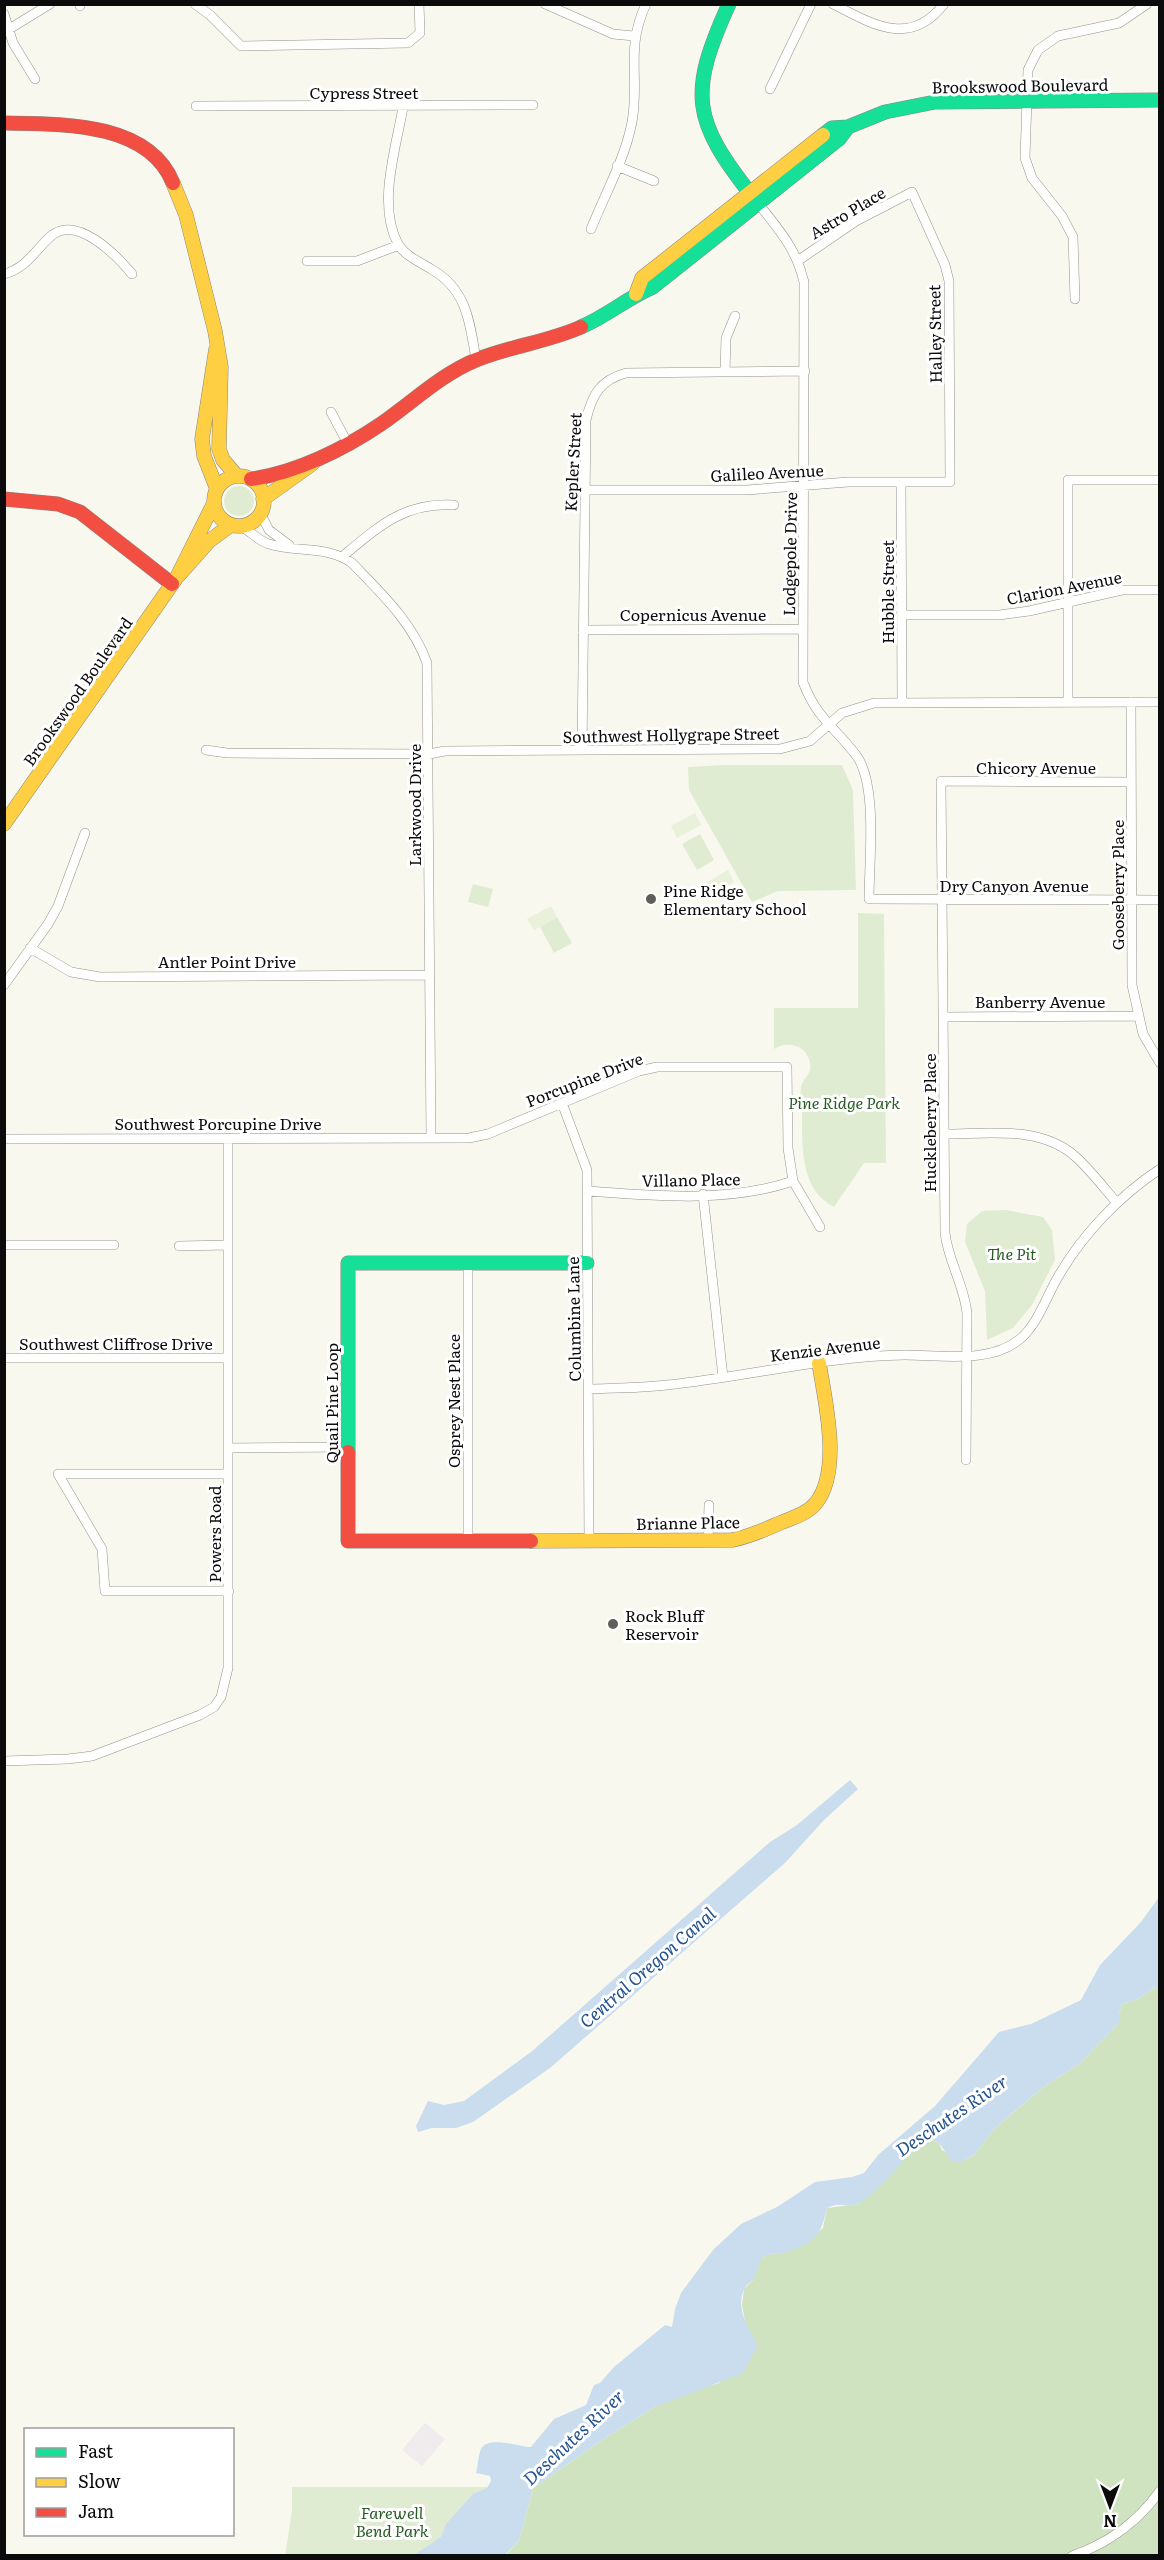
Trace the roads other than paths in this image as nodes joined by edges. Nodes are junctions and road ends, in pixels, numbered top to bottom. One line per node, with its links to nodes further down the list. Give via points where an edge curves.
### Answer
1 (50, 4): 12 (street)
2 (195, 4): 3 (street, via 241,46 402,44 414,41 420,27)
3 (419, 4)
4 (545, 4): 13 (street, via 613,34)
5 (646, 4): 13 (street)
6 (729, 4): 25 (main road, via 705,56 700,91 702,112 716,150)
7 (811, 4): 15 (street)
8 (833, 4): 9 (street, via 872,24 898,30 927,21)
9 (944, 4)
10 (1147, 4): 17 (street, via 1119,23 1070,32 1047,42 1028,70)
11 (4, 14): 12 (street)
12 (7, 31): 14 (street)
13 (634, 36): 22 (street, via 633,118)
14 (35, 79)
15 (770, 90)
16 (1160, 100): 17 (main road, Brookswood Boulevard)
17 (1025, 101): 25 (main road, Brookswood Boulevard, via 926,103 885,112 848,127 832,128); 32 (street, via 1025,158 1032,178 1073,237)
18 (532, 105): 20 (street, Cypress Street)
19 (196, 106): 20 (street, Cypress Street)
20 (403, 107): 27 (street, via 389,192 392,229)
21 (4, 123): 34 (main road, via 104,129 134,141 159,162 186,215)
22 (617, 166): 23 (street); 26 (street)
23 (654, 181)
24 (912, 192): 28 (street, Astro Place, via 856,221); 45 (street, Halley Street, via 950,281)
25 (753, 197): 28 (street, Lodgepole Drive); 35 (main road, Brookswood Boulevard, via 642,278 636,294 596,321)
26 (591, 229)
27 (399, 245): 29 (street, via 357,261); 35 (street, via 441,274 465,303)
28 (799, 260): 36 (street, Lodgepole Drive, via 806,307)
29 (308, 261)
30 (4, 274): 31 (street, via 27,263 51,236 71,230 110,249)
31 (132, 274)
32 (1075, 299)
33 (735, 316): 37 (street, via 726,338)
34 (217, 347): 41 (main road, via 221,367 219,449); 48 (main road, via 202,439)
35 (476, 360): 39 (main road, Brookswood Boulevard)
36 (805, 371): 37 (street, Kepler Street); 46 (street, Lodgepole Drive)
37 (725, 372): 47 (street, Kepler Street, via 626,373 610,377 591,399 585,420)
38 (331, 412): 39 (street)
39 (348, 444): 40 (main road, Brookswood Boulevard)
40 (319, 459): 42 (main road, Brookswood Boulevard); 51 (main road, Brookswood Boulevard)
41 (237, 476): 42 (main road); 48 (main road, via 227,479)
42 (251, 479): 51 (main road, via 261,490)
43 (1160, 480): 57 (street, via 1068,480)
44 (901, 482): 45 (street, Galileo Avenue); 46 (street, Galileo Avenue); 58 (street, Hubble Street)
45 (950, 482)
46 (805, 486): 47 (street, Galileo Avenue); 59 (street, Lodgepole Drive)
47 (585, 490): 60 (street, Kepler Street)
48 (215, 496): 52 (main road, via 219,516); 55 (main road, Brookswood Boulevard)
49 (4, 499): 55 (main road, via 58,504 80,512)
50 (454, 505): 54 (street, via 414,507 397,514)
51 (262, 506): 52 (main road, via 254,521); 53 (street, via 269,530)
52 (236, 525): 53 (street, via 269,544); 55 (main road, Brookswood Boulevard, via 214,536)
53 (291, 547): 54 (street)
54 (343, 556): 68 (street, Larkwood Drive, via 407,624 421,646 429,684)
55 (174, 581): 71 (main road, Brookswood Boulevard)
56 (1160, 590): 57 (street, Clarion Avenue, via 1122,590)
57 (1068, 602): 58 (street, Clarion Avenue, via 999,615); 62 (street)
58 (902, 615): 61 (street, Hubble Street)
59 (803, 629): 60 (street, Copernicus Avenue); 65 (street, Lodgepole Drive, via 803,682 812,706)
60 (583, 630): 67 (street, Kepler Street)
61 (902, 701): 62 (street, Southwest Hollygrape Street); 65 (street, Southwest Hollygrape Street, via 856,707)
62 (1068, 702): 63 (street, Southwest Hollygrape Street)
63 (1131, 702): 64 (street, Southwest Hollygrape Street); 70 (street, Gooseberry Place)
64 (1160, 702)
65 (828, 725): 67 (street, Southwest Hollygrape Street, via 810,741 780,749); 73 (street, Lodgepole Drive, via 857,756 866,772)
66 (206, 750): 68 (street, Southwest Hollygrape Street)
67 (582, 750): 68 (street, Southwest Hollygrape Street)
68 (429, 754): 78 (street, Larkwood Drive)
69 (941, 781): 70 (street, Chicory Avenue); 74 (street, Huckleberry Place)
70 (1131, 782): 75 (street, Gooseberry Place)
71 (4, 824)
72 (84, 833): 77 (street, via 58,906)
73 (869, 899): 74 (street, Dry Canyon Avenue)
74 (943, 900): 75 (street, Dry Canyon Avenue); 81 (street, Huckleberry Place)
75 (1132, 900): 76 (street, Dry Canyon Avenue); 80 (street, Gooseberry Place, via 1132,985)
76 (1160, 900)
77 (30, 948): 78 (street, Antler Point Drive, via 71,972 100,977); 79 (street)
78 (430, 975): 85 (street, Larkwood Drive)
79 (4, 985)
80 (1137, 1016): 81 (street, Banberry Avenue); 82 (street, Gooseberry Place)
81 (944, 1017): 84 (street, Huckleberry Place)
82 (1160, 1063)
83 (562, 1103): 85 (street, Porcupine Drive, via 489,1134); 89 (street, Porcupine Drive, via 657,1067 787,1067 788,1148); 90 (street, Columbine Lane, via 583,1155)
84 (945, 1134): 92 (street, via 1022,1133 1042,1137 1077,1157); 100 (street, Huckleberry Place, via 945,1233 950,1262 965,1297)
85 (431, 1137): 86 (street, Southwest Porcupine Drive)
86 (228, 1138): 87 (street, Southwest Porcupine Drive); 96 (street, Powers Road)
87 (4, 1139)
88 (1160, 1169): 92 (street, Kenzie Avenue)
89 (793, 1181): 91 (street, Villano Place, via 759,1192); 93 (street)
90 (588, 1191): 91 (street, Villano Place); 99 (street, Columbine Lane)
91 (703, 1194): 104 (street)
92 (1117, 1203): 100 (street, Kenzie Avenue, via 1082,1241 1021,1339 998,1352)
93 (820, 1227)
94 (4, 1245): 95 (street)
95 (114, 1245)
96 (228, 1245): 97 (street); 102 (street, Powers Road)
97 (179, 1246)
98 (468, 1263): 99 (main road, Quail Pine Loop); 106 (main road, Quail Pine Loop, via 348,1263); 111 (street, Osprey Nest Place)
99 (587, 1263): 105 (street, Columbine Lane)
100 (967, 1355): 103 (street, Kenzie Avenue, via 869,1356); 108 (street, Huckleberry Place)
101 (4, 1358): 102 (street, Southwest Cliffrose Drive)
102 (228, 1358): 107 (street, Powers Road)
103 (819, 1363): 104 (street, Kenzie Avenue); 113 (main road, Brianne Place, via 828,1431 827,1472 821,1497 799,1515 748,1537)
104 (723, 1377): 105 (street, Kenzie Avenue)
105 (589, 1389): 112 (street, Columbine Lane)
106 (348, 1447): 107 (street); 111 (main road, Quail Pine Loop, via 348,1540)
107 (228, 1448): 109 (street, Powers Road)
108 (966, 1461)
109 (228, 1474): 114 (street, Powers Road); 114 (street, via 58,1474 102,1549 105,1591)
110 (709, 1505): 113 (street)
111 (468, 1540): 112 (main road, Quail Pine Loop)
112 (589, 1540): 113 (main road, Brianne Place)
113 (708, 1540)
114 (229, 1591): 115 (street, Powers Road, via 226,1684 214,1707 92,1756)
115 (4, 1761)
116 (1160, 2491): 117 (street, via 1125,2530)
117 (1072, 2556)

